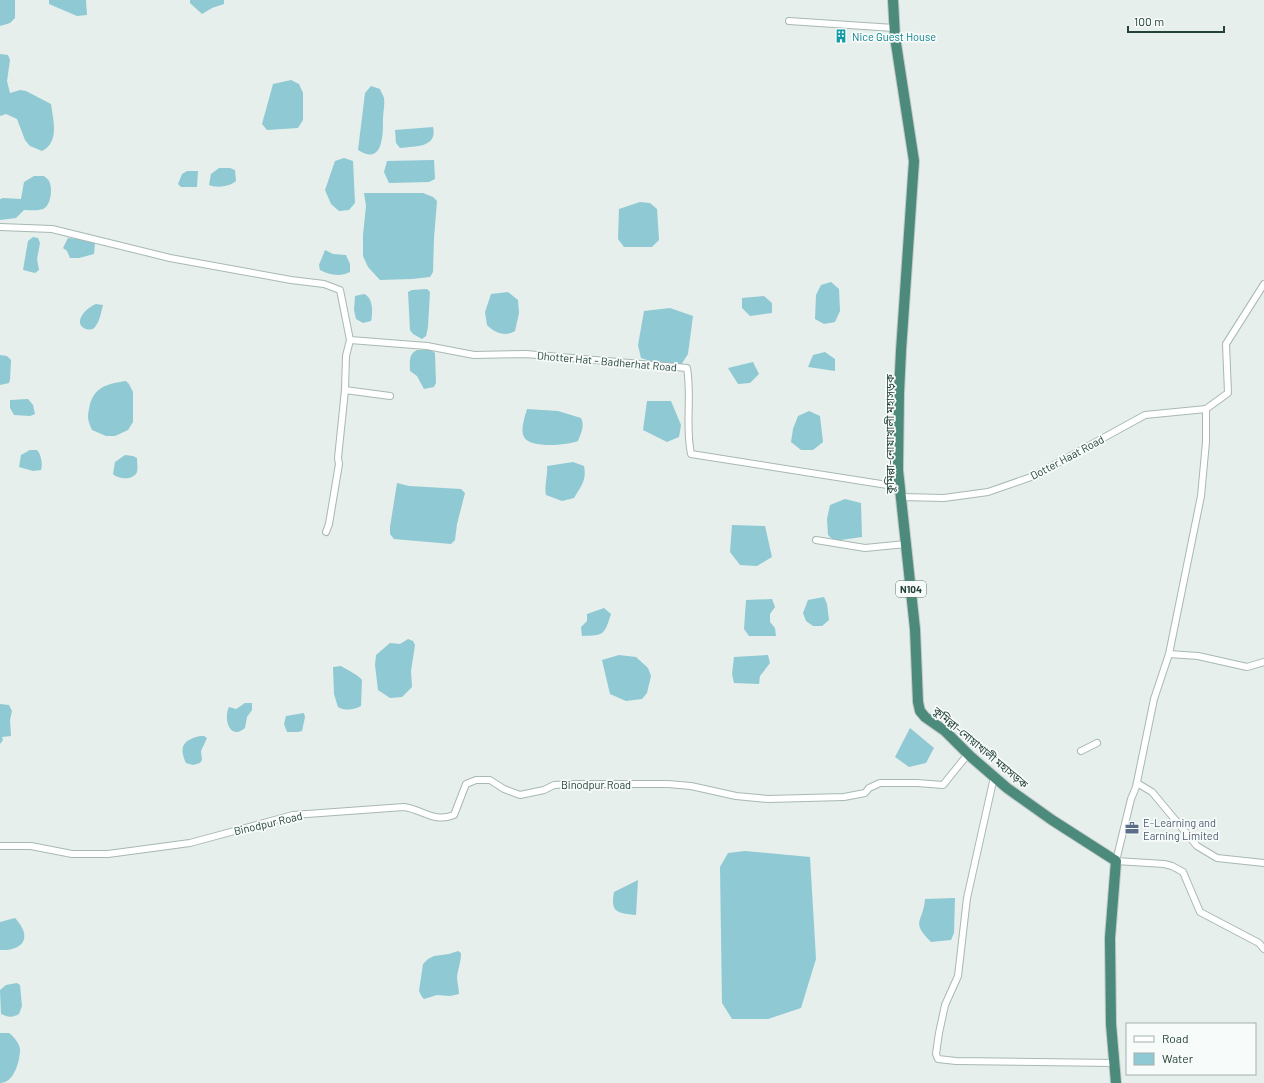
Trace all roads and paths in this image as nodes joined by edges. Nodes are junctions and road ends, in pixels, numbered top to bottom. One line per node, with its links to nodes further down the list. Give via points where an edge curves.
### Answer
1 (893, 0): 3 (highway, কুমিল্লা–নোয়াখালী মহাসড়ক / N104)
2 (789, 21): 3 (street)
3 (894, 28): 10 (highway, কুমিল্লা–নোয়াখালী মহাসড়ক / N104, via 914,162 899,393)
4 (0, 227): 6 (street, via 52,229 170,258 324,284 340,290)
5 (1264, 284): 9 (street, via 1226,344 1228,393)
6 (350, 340): 7 (street, via 346,356); 10 (street, Dhotter Hat - Badherhat Road, via 427,346 474,355 526,354 687,368 688,441 691,454)
7 (345, 390): 8 (street); 11 (street, via 339,464)
8 (390, 396)
9 (1206, 409): 10 (street, Dotter Haat Road, via 1145,415 1034,476 988,492 944,498); 14 (street, via 1201,496)
10 (900, 492): 13 (highway, কুমিল্লা–নোয়াখালী মহাসড়ক / N104)
11 (326, 532)
12 (816, 540): 13 (street, via 865,548)
13 (906, 544): 18 (highway, কুমিল্লা–নোয়াখালী মহাসড়ক / N104, via 920,711)
14 (1169, 654): 15 (street, via 1198,656 1247,666); 20 (street, via 1154,699)
15 (1264, 662)
16 (1097, 743): 17 (street)
17 (1081, 751)
18 (968, 754): 19 (highway, কুমিল্লা–নোয়াখালী মহাসড়ক / N104); 21 (street, Binodpur Road, via 943,785 880,783 865,793 844,797 768,799 736,796 691,786 653,784 554,785 520,795 490,780 476,780 466,784 454,815 448,818 437,818 404,807 293,815 190,843 108,854 72,854 31,846)
19 (994, 776): 22 (highway, কুমিল্লা–নোয়াখালী মহাসড়ক / N104, via 1052,820); 25 (street, via 967,898 958,976 946,1005 939,1033 936,1054 938,1059)
20 (1136, 785): 22 (street); 23 (street, via 1152,792 1196,846 1217,858)
21 (0, 846)
22 (1116, 861): 24 (street, via 1164,864 1183,872 1200,912 1259,943); 25 (highway, via 1110,938)
23 (1264, 863)
24 (1264, 949)
25 (1114, 1063): 26 (highway)
26 (1116, 1083)

